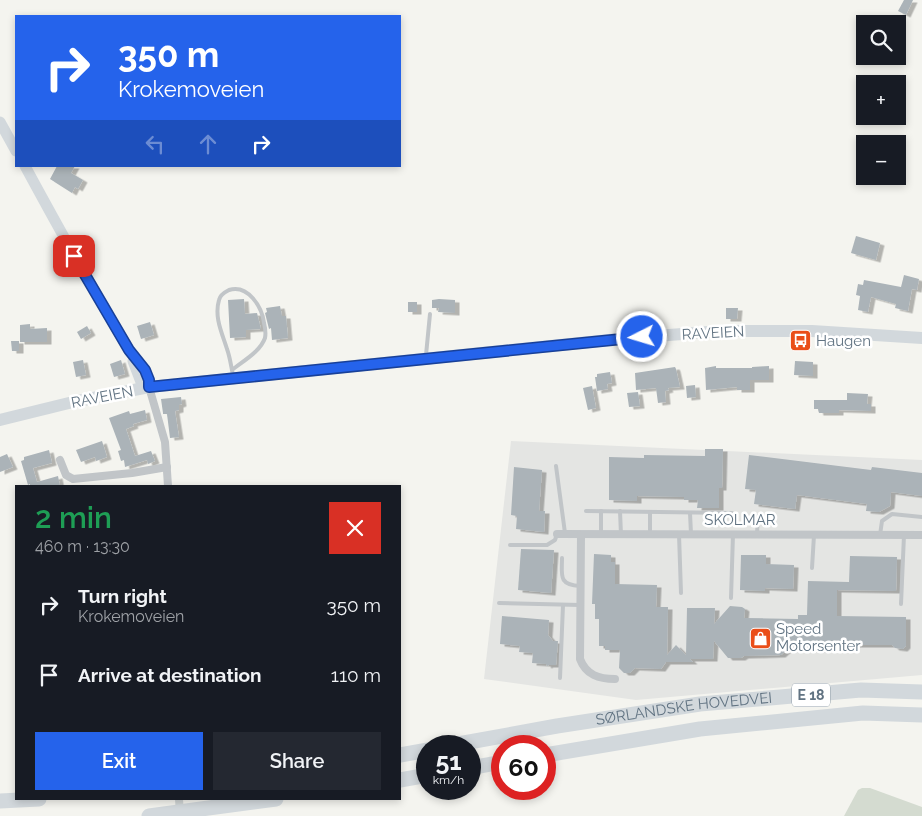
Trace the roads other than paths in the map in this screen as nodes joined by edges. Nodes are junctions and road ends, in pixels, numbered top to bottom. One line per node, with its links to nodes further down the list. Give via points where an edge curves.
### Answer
1 (0, 122): 2 (main road)
2 (15, 149)
3 (26, 167): 8 (main road, via 129,350 141,382)
4 (430, 314): 6 (lane)
5 (922, 338): 6 (main road, RAVEIEN, via 812,330 722,331)
6 (426, 360): 7 (main road, RAVEIEN)
7 (233, 374): 7 (lane, via 256,351 265,336 258,304 252,297 234,289 220,297 218,308 219,326); 8 (main road, RAVEIEN)
8 (149, 387): 9 (main road, RAVEIEN); 12 (street, via 164,442)
9 (0, 420)
10 (60, 460): 12 (street, via 66,475 74,479)
11 (556, 466): 22 (lane)
12 (167, 467): 13 (street)
13 (168, 485)
14 (586, 510): 15 (lane)
15 (601, 511): 16 (lane); 29 (lane)
16 (620, 511): 17 (lane); 30 (lane)
17 (650, 512): 18 (lane); 23 (lane)
18 (690, 512): 19 (lane); 25 (lane)
19 (732, 513)
20 (758, 516): 27 (lane)
21 (922, 517): 32 (lane, via 892,514 882,521)
22 (561, 534): 28 (street, SKOLMAR); 35 (lane, via 547,544)
23 (650, 534): 24 (street, SKOLMAR); 30 (street, SKOLMAR)
24 (679, 534): 25 (street, SKOLMAR); 39 (lane)
25 (691, 534): 26 (street, SKOLMAR)
26 (733, 534): 27 (street, SKOLMAR); 40 (lane)
27 (756, 534): 31 (street, SKOLMAR)
28 (581, 535): 29 (street, SKOLMAR); 38 (street)
29 (601, 535): 30 (street, SKOLMAR)
30 (621, 535)
31 (814, 535): 32 (street, SKOLMAR); 37 (lane)
32 (880, 535): 33 (street, SKOLMAR)
33 (904, 535): 34 (street, SKOLMAR); 42 (lane)
34 (922, 535)
35 (510, 545)
36 (562, 558): 38 (lane, via 564,581 571,586)
37 (812, 568)
38 (580, 586): 44 (street)
39 (681, 593)
40 (731, 598)
41 (498, 603): 43 (lane)
42 (901, 604)
43 (563, 605): 44 (lane); 45 (lane)
44 (580, 605): 46 (street, via 582,663 596,677)
45 (560, 678)
46 (615, 679)
47 (922, 692): 49 (highway, SØRLANDSKE HOVEDVEI / E 18, via 861,690 700,704)
48 (922, 715): 51 (highway, SØRLANDSKE HOVEDVEI / E 18, via 863,713 700,729)
49 (481, 740)
50 (416, 752): 52 (highway)
51 (556, 753)
52 (401, 755)
53 (416, 777): 54 (highway)
54 (401, 780)
55 (20, 800): 57 (highway)
56 (269, 800): 58 (highway)
57 (0, 801)
58 (149, 816)

